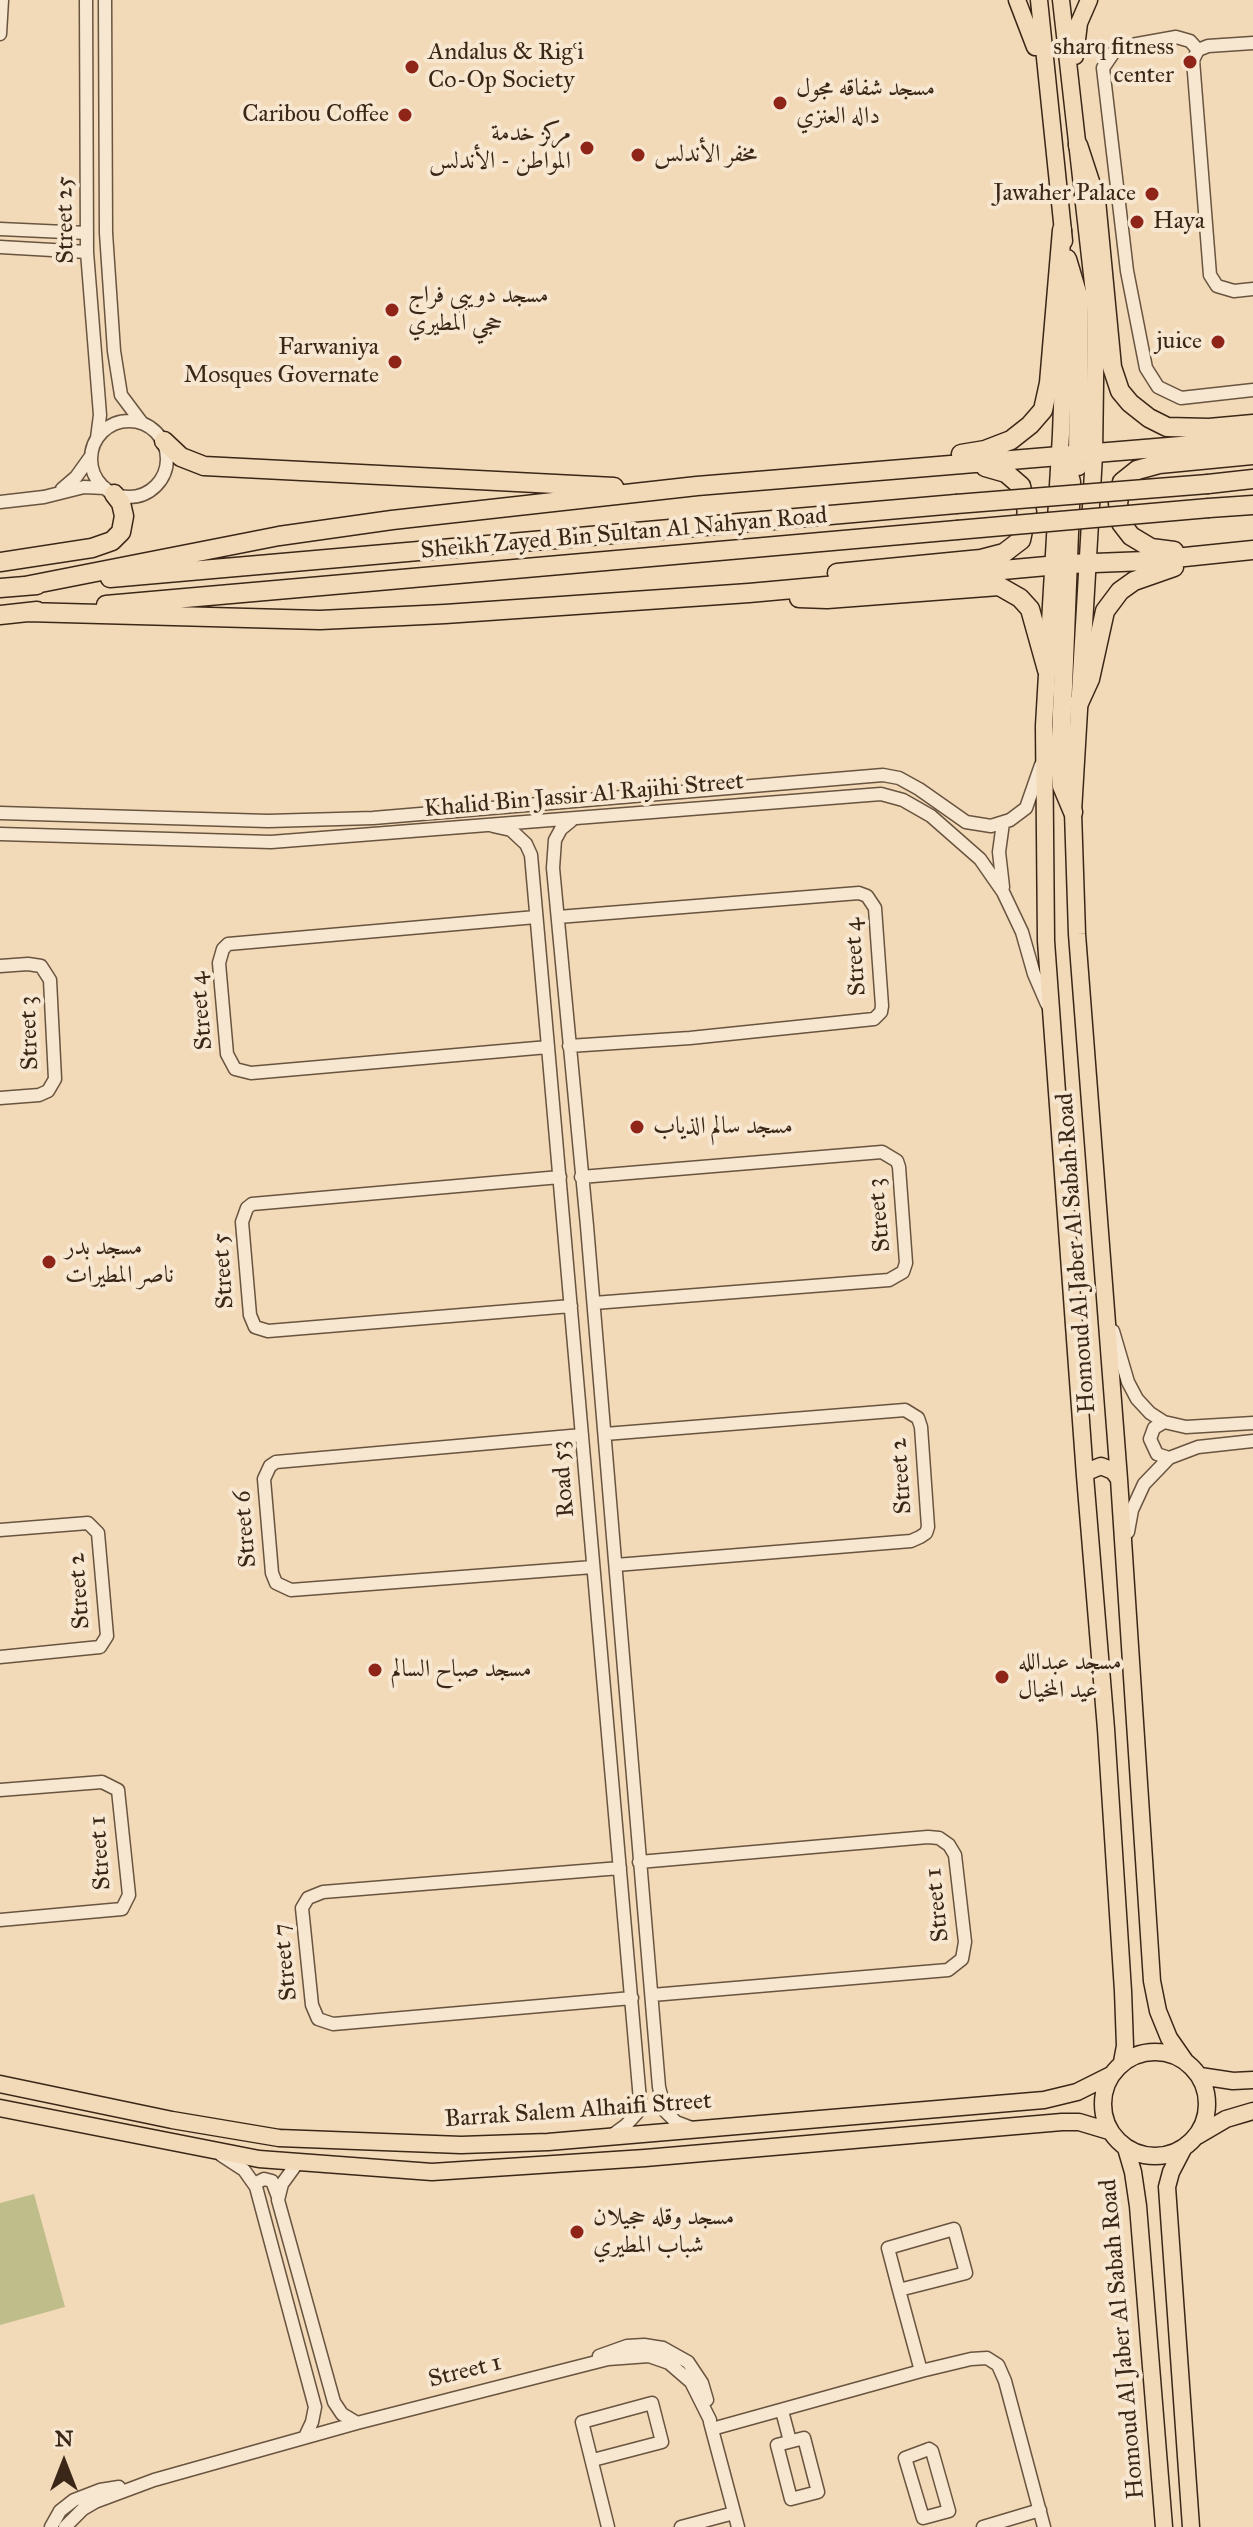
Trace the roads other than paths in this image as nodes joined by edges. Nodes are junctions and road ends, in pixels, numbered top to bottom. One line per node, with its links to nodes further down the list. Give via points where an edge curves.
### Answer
1 (2, 0): 8 (street)
2 (86, 0): 16 (street, Street 25)
3 (105, 0): 22 (street, Street 25, via 106,233 114,351 121,395)
4 (1017, 0): 11 (main road, via 1030,28)
5 (1039, 0): 11 (main road)
6 (1061, 0): 12 (main road)
7 (1089, 0): 12 (main road, via 1076,39)
8 (0, 34)
9 (1253, 43): 10 (street)
10 (1198, 50): 20 (street, via 1193,60 1210,275 1217,286); 21 (street, via 1176,37 1126,46 1116,49 1103,68 1127,271 1146,368 1158,387 1181,398)
11 (1049, 113): 15 (main road, Homoud Al Jaber Al Sabah Road)
12 (1074, 117): 13 (main road, Homoud Al Jaber Al Sabah Road)
13 (1078, 145): 23 (highway, via 1096,200 1112,367 1120,391 1167,427); 29 (main road, Homoud Al Jaber Al Sabah Road, via 1096,310 1094,433)
14 (0, 229): 16 (street)
15 (1062, 230): 19 (main road, Homoud Al Jaber Al Sabah Road); 31 (highway, via 1049,383 1043,410 1030,425 985,450)
16 (87, 233): 18 (street, Street 25)
17 (0, 247): 18 (street)
18 (87, 252): 24 (street, Street 25, via 100,415)
19 (1067, 259): 29 (highway, via 1079,299); 29 (main road, Homoud Al Jaber Al Sabah Road, via 1061,434)
20 (1253, 289)
21 (1253, 390)
22 (142, 423): 24 (street, via 118,422); 26 (street)
23 (1253, 424)
24 (97, 438): 28 (street)
25 (1253, 440): 29 (highway)
26 (164, 441): 33 (highway, via 181,457 204,466); 34 (street, via 168,461 157,484 141,495)
27 (1253, 455): 40 (highway, via 1159,464 1137,470 1122,482 1121,523 1131,536 1151,548)
28 (91, 456): 34 (street, via 95,476); 35 (street)
29 (1077, 456): 30 (highway); 42 (main road, Homoud Al Jaber Al Sabah Road); 42 (highway, via 1078,544)
30 (975, 464): 31 (highway); 45 (highway, via 1006,473 1021,486 1027,512 1021,540 1004,553 819,576)
31 (829, 475): 33 (highway)
32 (1253, 479): 43 (highway, Sheikh Zayed Bin Sultan Al Nahyan Road, bridge)
33 (672, 490): 43 (highway, via 279,536)
34 (110, 491): 35 (street, via 84,487); 41 (highway, via 123,507 123,526 108,544)
35 (59, 492): 36 (street)
36 (0, 502)
37 (1253, 505): 46 (highway, Sheikh Zayed Bin Sultan Al Nahyan Road, bridge)
38 (1253, 550): 39 (highway)
39 (1230, 553): 40 (highway); 49 (highway, via 1153,573 1120,591 1105,611 1090,679)
40 (1207, 555): 42 (highway)
41 (0, 562)
42 (1070, 564): 45 (highway); 48 (main road, Homoud Al Jaber Al Sabah Road); 49 (main road, Homoud Al Jaber Al Sabah Road); 53 (highway, via 1059,742 1062,786)
43 (25, 586): 44 (highway, Sheikh Zayed Bin Sultan Al Nahyan Road)
44 (0, 588)
45 (749, 593): 46 (highway, via 320,620); 48 (highway, via 827,599 999,586 1030,609)
46 (27, 612): 47 (highway, Sheikh Zayed Bin Sultan Al Nahyan Road)
47 (0, 615)
48 (1047, 670): 50 (main road, Homoud Al Jaber Al Sabah Road)
49 (1079, 703): 53 (main road, Homoud Al Jaber Al Sabah Road)
50 (1044, 758): 58 (street, via 1026,808); 69 (main road, Homoud Al Jaber Al Sabah Road)
51 (800, 781): 52 (street, via 809,789); 57 (street, Khalid Bin Jassir Al Rajihi Street, via 373,818); 58 (street, Khalid Bin Jassir Al Rajihi Street, via 899,778 966,822)
52 (797, 800): 56 (street, Khalid Bin Jassir Al Rajihi Street); 65 (street, Khalid Bin Jassir Al Rajihi Street, via 881,794 903,800 931,816 980,859)
53 (1073, 812): 79 (main road, Homoud Al Jaber Al Sabah Road)
54 (0, 813): 55 (street, Khalid Bin Jassir Al Rajihi Street)
55 (40, 813): 57 (street, Khalid Bin Jassir Al Rajihi Street); 61 (street, via 35,825)
56 (572, 820): 59 (street, Khalid Bin Jassir Al Rajihi Street); 63 (street, Road 53, via 555,840)
57 (268, 821): 62 (street, via 261,831)
58 (1003, 823): 65 (street)
59 (493, 826): 62 (street, Khalid Bin Jassir Al Rajihi Street); 64 (street, Road 53, via 511,830 526,844)
60 (0, 834): 61 (street, Khalid Bin Jassir Al Rajihi Street)
61 (40, 834): 62 (street, Khalid Bin Jassir Al Rajihi Street)
62 (271, 842)
63 (553, 868): 64 (street, via 540,863); 67 (street, Road 53)
64 (532, 870): 66 (street, Road 53)
65 (1003, 892): 69 (street, Khalid Bin Jassir Al Rajihi Street)
66 (536, 917): 71 (street, Road 53); 71 (street, Street 4, via 228,944 219,955 226,1039 231,1065 245,1073)
67 (558, 917): 70 (street, Road 53); 70 (street, Street 4, via 859,893 875,908 882,1006 874,1019)
68 (0, 966): 72 (street, Street 3, via 41,966 50,980 55,1079 39,1095)
69 (1051, 1014): 88 (main road, Homoud Al Jaber Al Sabah Road)
70 (569, 1046): 74 (street, Road 53)
71 (548, 1047): 73 (street, Road 53)
72 (0, 1098)
73 (560, 1177): 76 (street, Road 53); 81 (street, Street 5, via 252,1204 242,1222 250,1315 255,1327 268,1331)
74 (581, 1177): 75 (street, Road 53); 80 (street, Street 3, via 882,1152 899,1167 906,1263 903,1272 889,1280)
75 (587, 1226): 76 (street, via 576,1237); 77 (street, Road 53)
76 (564, 1227): 78 (street, Road 53)
77 (590, 1257): 78 (street, via 576,1249); 80 (street, Road 53)
78 (567, 1262): 81 (street, Road 53)
79 (1102, 1290): 82 (street, via 1128,1382 1137,1399); 89 (main road, Homoud Al Jaber Al Sabah Road)
80 (594, 1303): 84 (street, Road 53)
81 (571, 1306): 85 (street, Road 53)
82 (1164, 1422): 83 (street, via 1186,1427); 87 (street, via 1150,1439 1157,1454)
83 (1253, 1423)
84 (605, 1434): 91 (street, Road 53); 91 (street, Street 2, via 905,1410 921,1427 928,1527 920,1537)
85 (582, 1435): 92 (street, Road 53); 92 (street, Street 6, via 276,1462 264,1479 272,1573 276,1583 291,1590)
86 (1253, 1441): 87 (street, via 1198,1447)
87 (1169, 1458): 93 (street, via 1144,1484 1128,1521 1133,1594)
88 (1085, 1476): 89 (main road, via 1101,1466); 106 (main road, Homoud Al Jaber Al Sabah Road, via 1123,1991 1125,2046)
89 (1119, 1479): 93 (main road, Homoud Al Jaber Al Sabah Road)
90 (0, 1530): 94 (street, Street 2, via 88,1523 98,1533 107,1636 100,1647)
91 (616, 1565): 95 (street, Road 53)
92 (593, 1567): 96 (street, Road 53)
93 (1129, 1651): 105 (main road, Homoud Al Jaber Al Sabah Road, via 1152,1981 1169,2038)
94 (0, 1657)
95 (631, 1763): 96 (street, via 622,1770); 98 (street, Road 53)
96 (612, 1766): 99 (street, Road 53)
97 (0, 1790): 102 (street, Street 1, via 102,1782 118,1790 129,1895 122,1909)
98 (633, 1794): 99 (street, via 623,1788); 100 (street, Road 53)
99 (614, 1795): 101 (street, Road 53)
100 (639, 1862): 103 (street, Road 53); 103 (street, Street 1, via 939,1838 955,1855 965,1942 962,1959 948,1970)
101 (620, 1868): 104 (street, Road 53); 104 (street, Street 7, via 323,1892 308,1898 302,1908 312,2005 318,2019 333,2024)
102 (0, 1920)
103 (652, 1995): 111 (street, Road 53)
104 (632, 1998): 110 (street, Road 53)
105 (1185, 2061): 106 (main road, via 1153,2051); 107 (main road)
106 (1116, 2068): 114 (main road, Barrak Salem Alhaifi Street, via 1065,2096); 119 (main road, via 1103,2093)
107 (1200, 2076): 108 (main road); 123 (main road, via 1207,2107 1204,2123)
108 (1253, 2080)
109 (0, 2084): 112 (main road, Barrak Salem Alhaifi Street)
110 (639, 2086): 111 (street); 122 (street, Road 53, via 637,2113)
111 (659, 2087): 118 (street, Road 53, via 665,2111)
112 (97, 2105): 116 (main road, Barrak Salem Alhaifi Street); 117 (main road, via 100,2117)
113 (0, 2108): 117 (main road)
114 (949, 2108): 118 (main road, Barrak Salem Alhaifi Street); 120 (main road, via 952,2124)
115 (1253, 2111): 123 (main road, via 1226,2119)
116 (136, 2113): 121 (main road, via 128,2123); 124 (main road, Barrak Salem Alhaifi Street, via 279,2138)
117 (92, 2127): 121 (main road)
118 (695, 2129): 122 (main road, Barrak Salem Alhaifi Street)
119 (1109, 2131): 120 (main road, via 1062,2122); 126 (main road)
120 (946, 2132): 129 (main road)
121 (129, 2135): 127 (main road)
122 (610, 2137): 125 (main road, Barrak Salem Alhaifi Street)
123 (1190, 2142): 126 (main road, via 1155,2156); 156 (main road, via 1167,2187)
124 (428, 2144): 125 (main road, Barrak Salem Alhaifi Street); 130 (main road, via 437,2159)
125 (461, 2145): 129 (main road, via 451,2161)
126 (1126, 2148): 155 (main road, Homoud Al Jaber Al Sabah Road, via 1138,2206)
127 (215, 2151): 128 (main road); 131 (street, via 244,2170)
128 (298, 2162): 130 (main road); 132 (street)
129 (457, 2171): 130 (main road)
130 (432, 2172)
131 (254, 2184): 132 (street, via 272,2181); 136 (street)
132 (278, 2200): 135 (street)
133 (899, 2290): 133 (street, via 888,2248 954,2229 966,2273); 134 (street)
134 (921, 2371): 137 (street); 145 (street, via 971,2359 987,2358 998,2365)
135 (334, 2402): 138 (street); 140 (street)
136 (315, 2407): 140 (street); 141 (street)
137 (782, 2411): 139 (street); 142 (street)
138 (357, 2423): 139 (street, Street 1, via 584,2364 638,2356 659,2358 686,2375); 140 (street, Street 1)
139 (711, 2424): 146 (street, Street 1)
140 (333, 2429): 141 (street, Street 1)
141 (305, 2437): 144 (street, Street 1)
142 (790, 2441): 142 (street, via 804,2438 818,2492 791,2499 777,2445)
143 (593, 2460): 143 (street, via 582,2422 652,2403 662,2442); 150 (street)
144 (154, 2480): 148 (street, via 74,2500); 149 (street, via 95,2502)
145 (1040, 2510): 153 (street); 154 (street)
146 (734, 2513): 151 (street); 152 (street, Street 1)
147 (939, 2521): 147 (street, via 922,2518 906,2455 932,2451 949,2510)
148 (51, 2527)
149 (65, 2527)
150 (608, 2527)
151 (681, 2527)
152 (738, 2527)
153 (984, 2527)
154 (1044, 2527)
155 (1164, 2527)
156 (1191, 2527)

